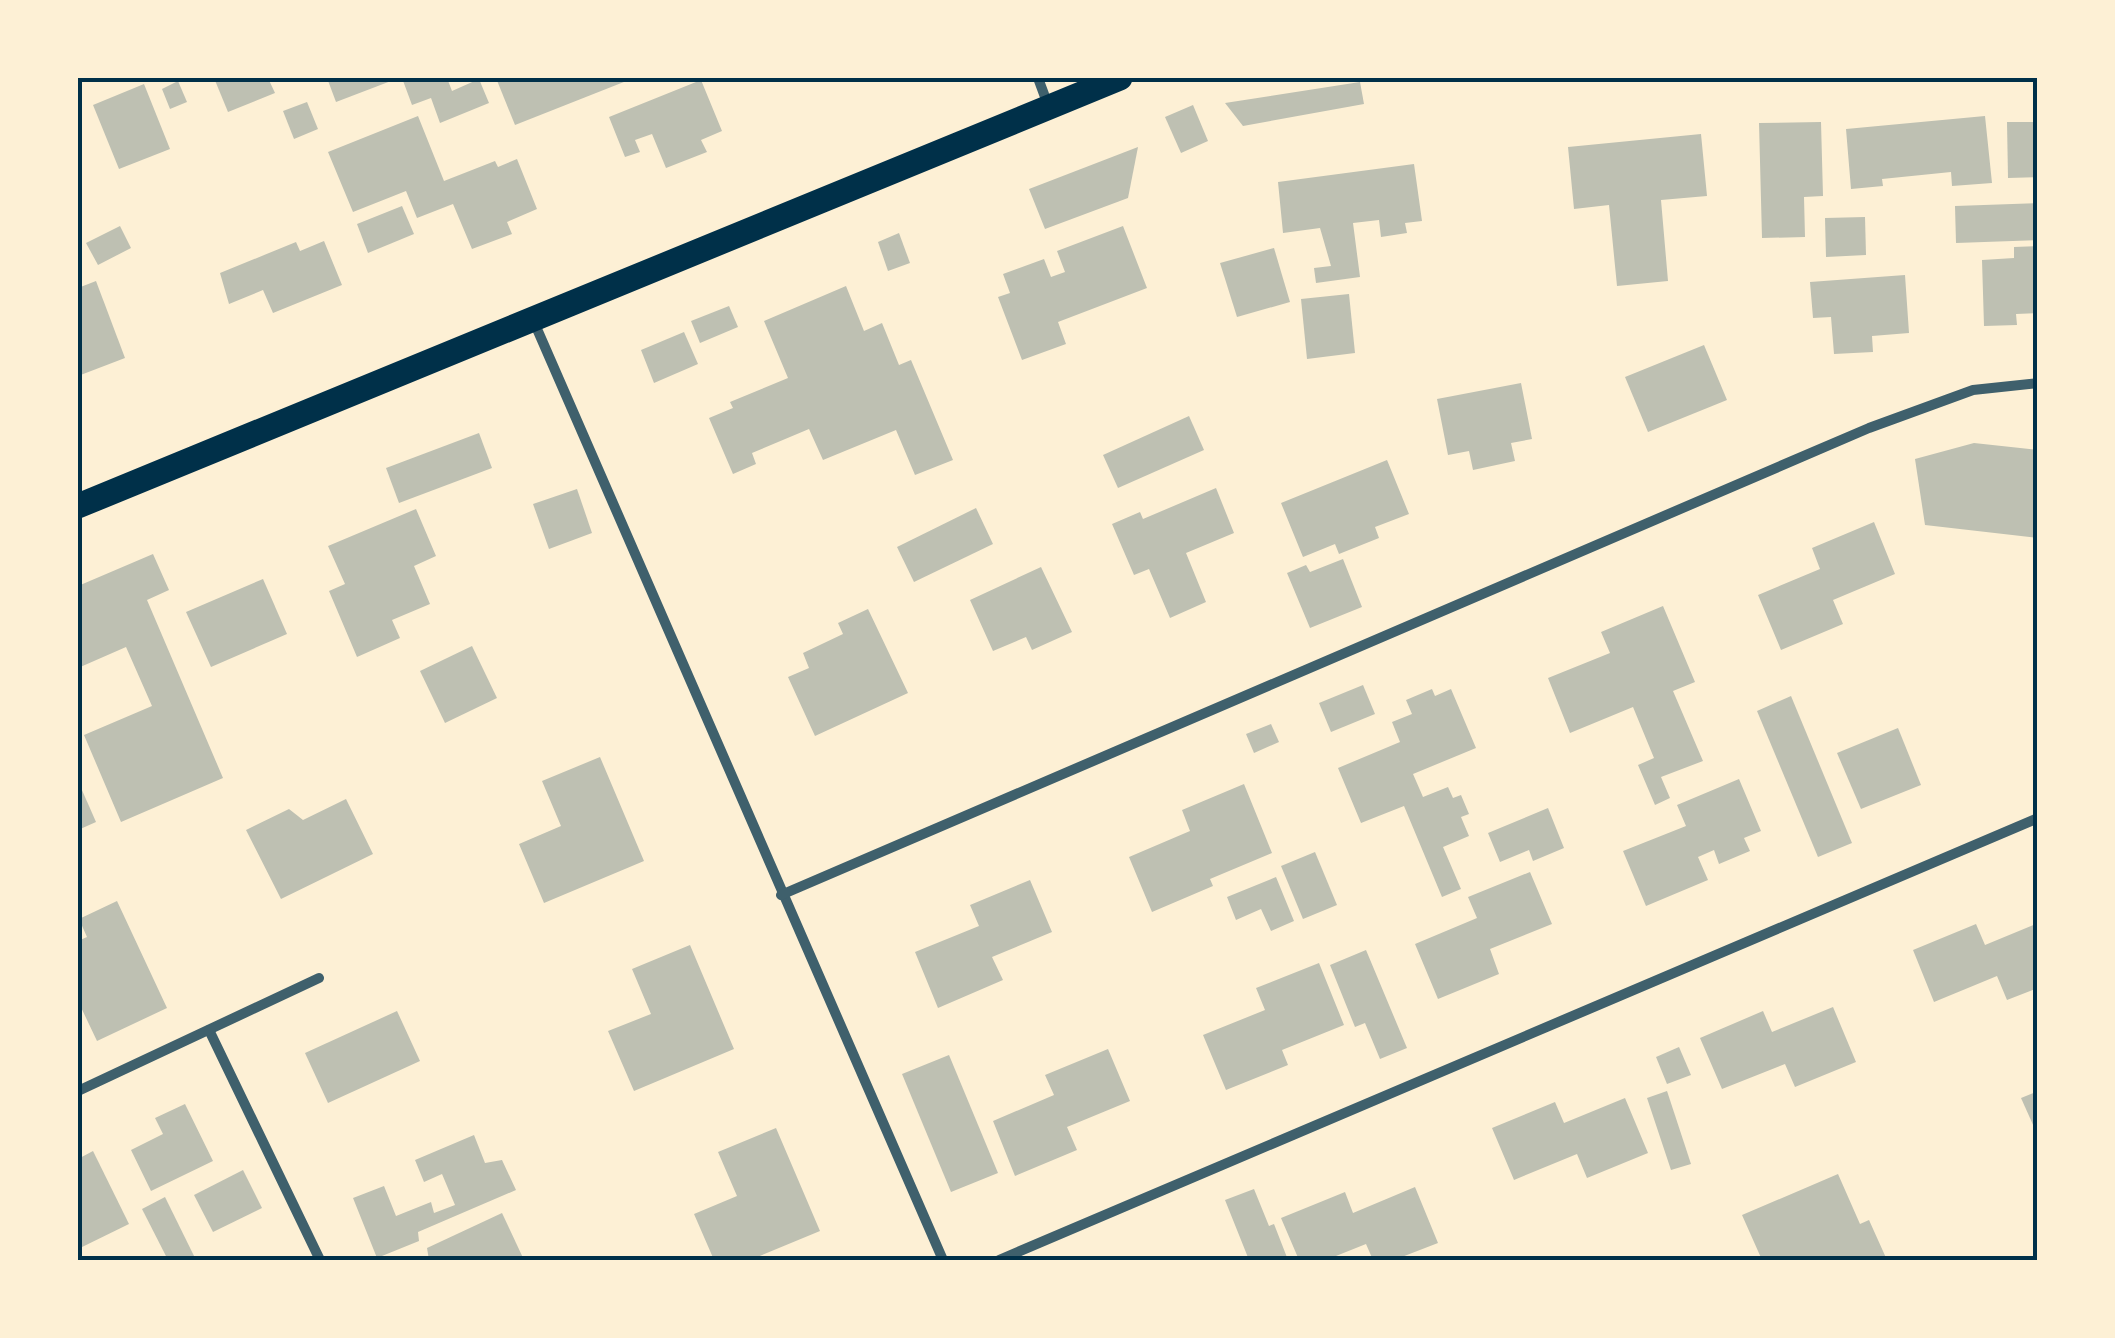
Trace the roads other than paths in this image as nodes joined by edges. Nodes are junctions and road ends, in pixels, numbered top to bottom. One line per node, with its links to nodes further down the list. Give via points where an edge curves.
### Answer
1 (1038, 78): 3 (street)
2 (1120, 78): 3 (main road)
3 (1049, 106): 4 (main road)
4 (532, 319): 6 (main road); 8 (street)
5 (2038, 382): 8 (street, via 1973,390 1868,428)
6 (78, 506)
7 (2038, 818): 14 (street)
8 (781, 896): 13 (street)
9 (319, 978): 10 (street)
10 (209, 1030): 11 (street); 12 (street)
11 (78, 1092)
12 (320, 1260)
13 (943, 1260)
14 (999, 1260)

